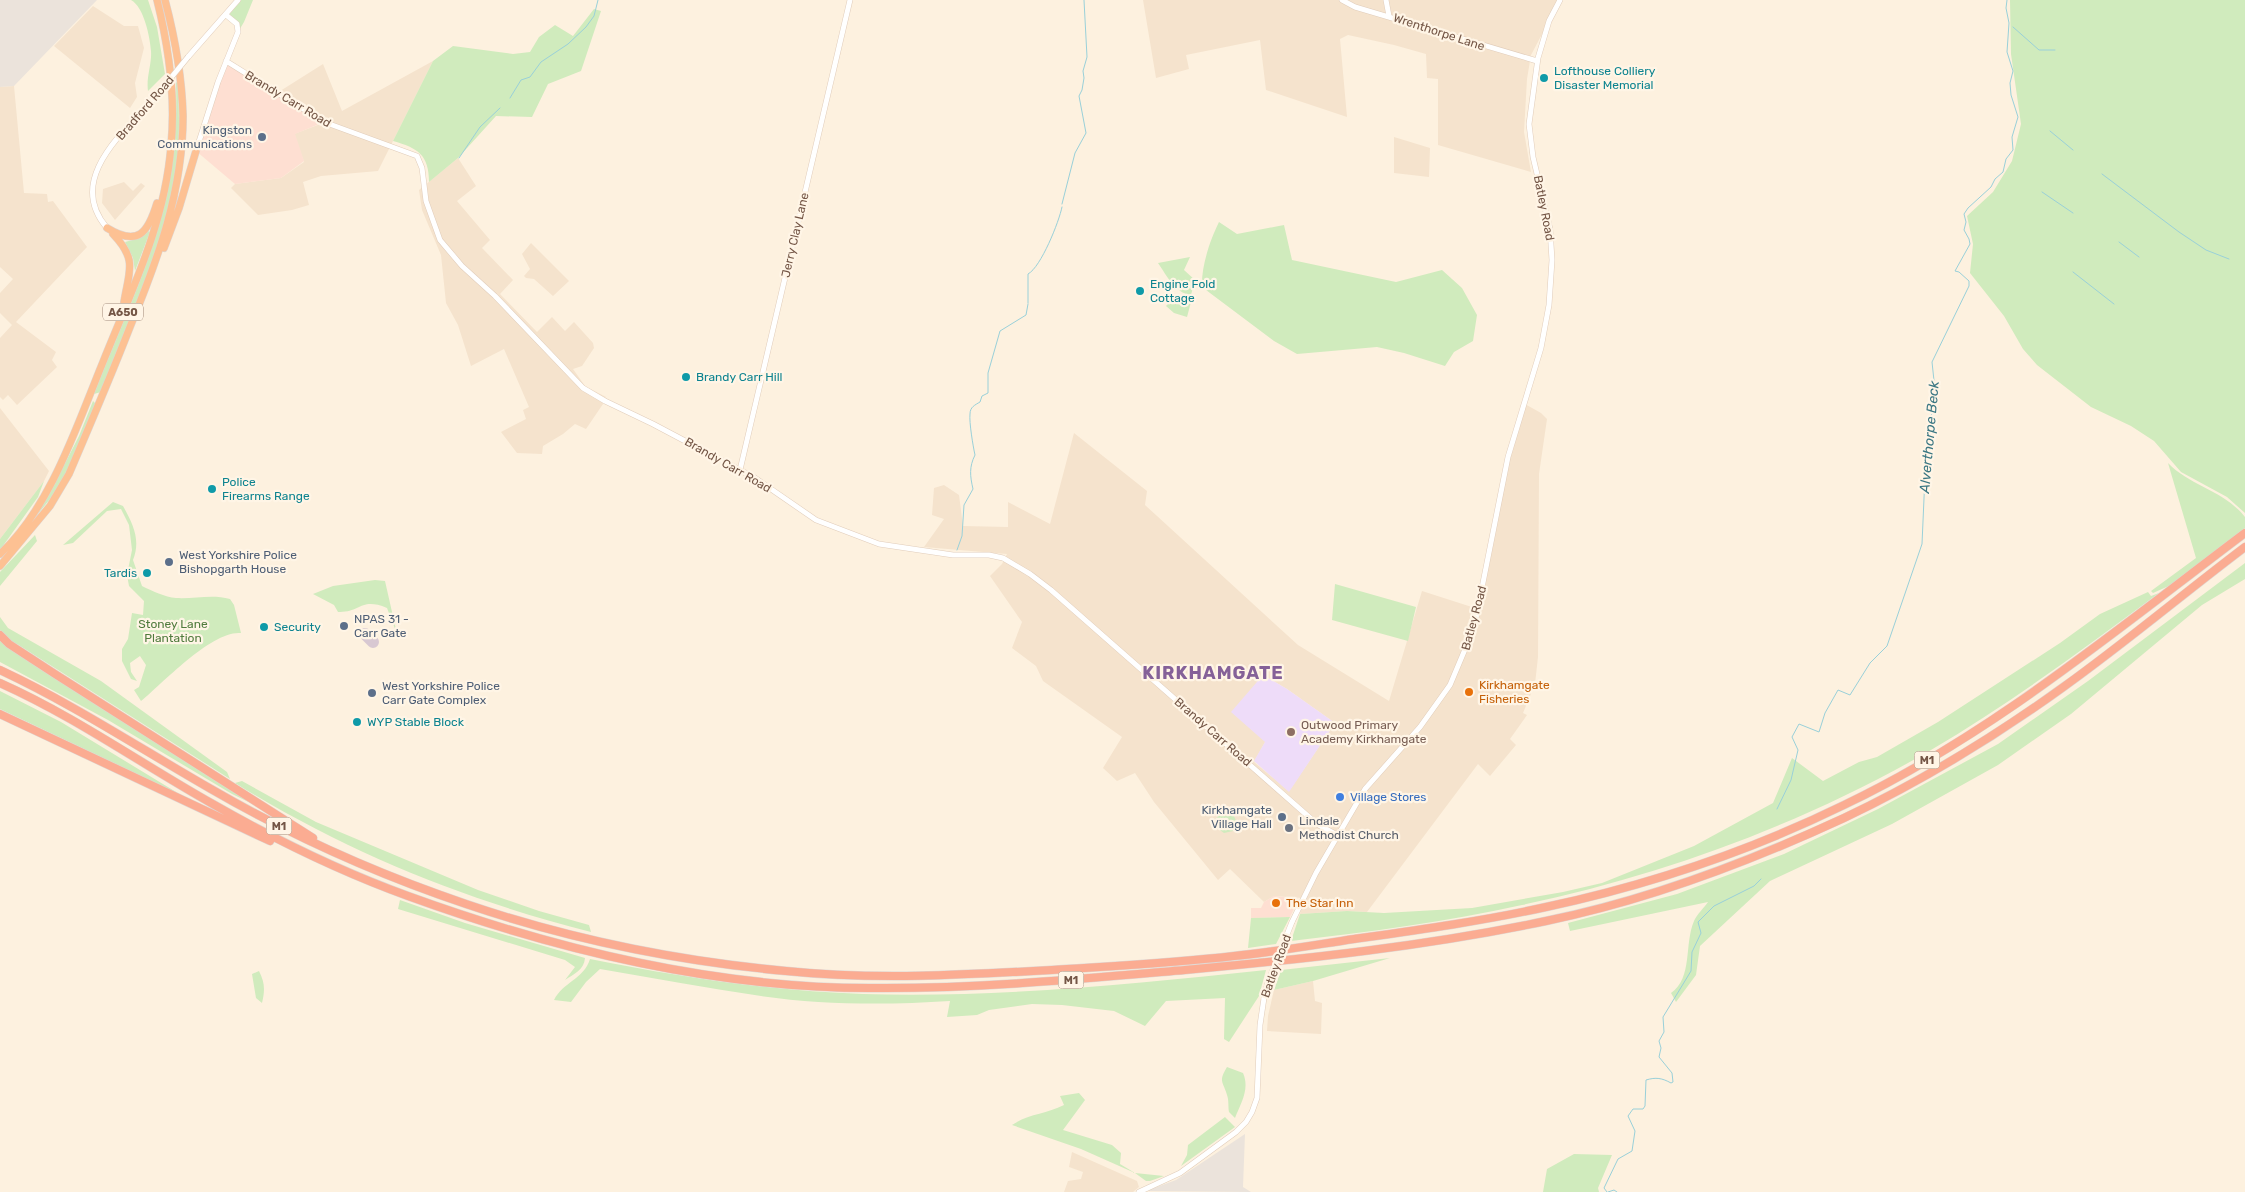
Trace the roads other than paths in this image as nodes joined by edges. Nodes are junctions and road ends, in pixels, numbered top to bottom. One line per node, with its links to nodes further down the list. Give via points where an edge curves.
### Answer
1 (157, 0): 12 (highway, A650, via 171,72)
2 (165, 0): 15 (highway, A650, via 178,57 182,116 178,178)
3 (238, 0): 8 (street, Bradford Road)
4 (850, 0): 17 (street, Jerry Clay Lane)
5 (1342, 0): 9 (street, Wrenthorpe Lane)
6 (1386, 0): 9 (street)
7 (1560, 0): 11 (street, Batley Road, via 1549,22)
8 (226, 16): 10 (street, via 238,27); 14 (street, Bradford Road, bridge, via 108,151 96,170 92,198 99,219)
9 (1389, 16): 11 (street, Wrenthorpe Lane)
10 (226, 61): 13 (street); 17 (street, Brandy Carr Road, via 324,122 417,156 431,219 444,246 583,388)
11 (1537, 61): 26 (street, Batley Road, via 1528,132 1550,229 1549,305 1541,348 1508,457 1474,628 1454,678 1438,705 1365,789)
12 (173, 116): 14 (highway, via 160,192 151,223 145,231 132,237 123,237); 16 (highway, A650, via 167,178 159,215)
13 (196, 151): 15 (highway, via 169,238)
14 (107, 228): 16 (highway, via 125,248 131,265)
15 (156, 263): 21 (highway, A650, via 69,474 41,518)
16 (122, 314): 20 (highway, A650, via 51,484 35,511)
17 (740, 470): 26 (street, Brandy Carr Road, via 816,520 879,544 953,555 989,554 1018,566 1051,590 1317,824)
18 (2245, 533): 28 (highway, M1, via 2057,677 1912,770 1845,805 1771,838 1667,875 1544,908 1427,929 1188,961 984,974 868,975 787,971 636,950 579,936 469,905)
19 (2245, 547): 27 (highway, M1, via 2064,686 1994,734 1914,782 1848,816 1772,850 1671,888 1546,921 1424,943 1300,960 1079,980 866,988 782,983 700,973 576,948 410,897)
20 (0, 554)
21 (0, 566)
22 (0, 635): 28 (highway, via 55,674)
23 (0, 670): 28 (highway, M1, via 59,700 216,792)
24 (0, 683): 27 (highway, M1)
25 (0, 714): 27 (highway, via 273,842)
26 (1338, 835): 29 (street, Batley Road, bridge, via 1292,922 1268,982 1260,1025 1258,1092 1252,1112 1236,1132 1180,1173)
27 (300, 851)
28 (340, 855)
29 (1139, 1192)

